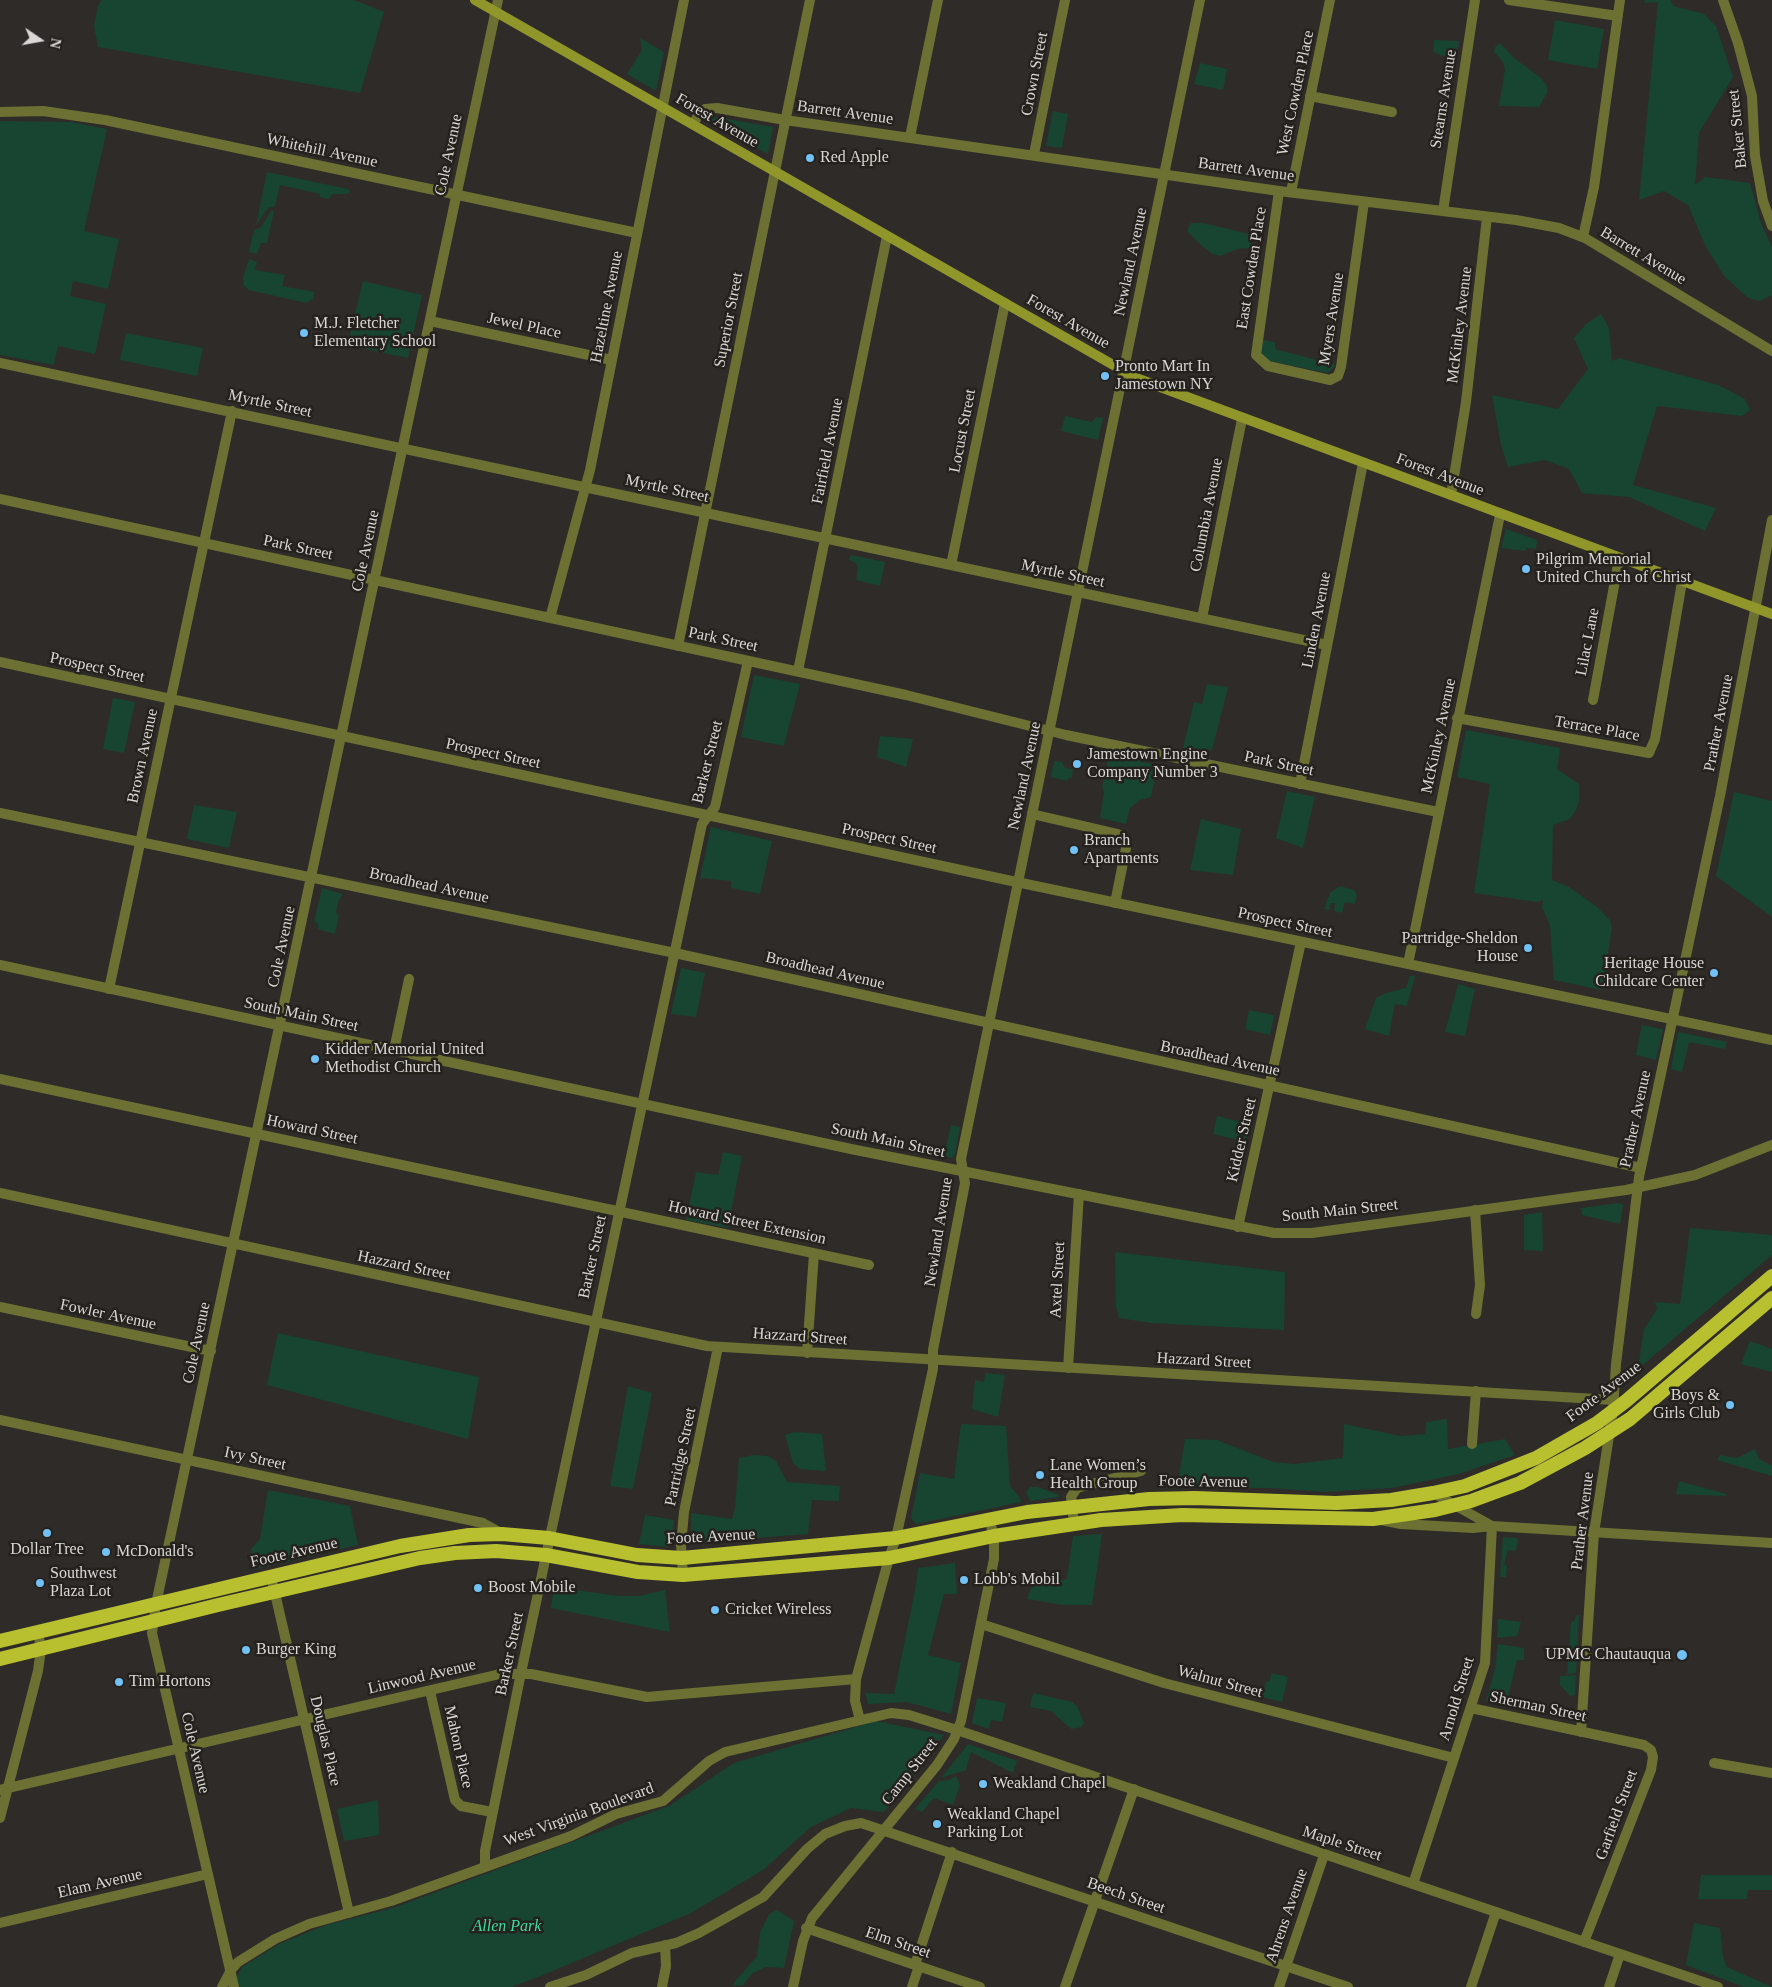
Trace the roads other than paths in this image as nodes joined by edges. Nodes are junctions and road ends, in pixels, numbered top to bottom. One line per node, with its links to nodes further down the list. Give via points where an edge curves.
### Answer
1 (475, 0): 13 (main road, Forest Avenue)
2 (498, 0): 13 (street, Cole Avenue)
3 (684, 0): 16 (street, Hazeltine Avenue)
4 (810, 0): 19 (street, Superior Street)
5 (938, 0): 21 (street)
6 (1065, 0): 22 (street, Crown Street)
7 (1200, 0): 24 (street, Newland Avenue)
8 (1330, 0): 15 (street, West Cowden Place)
9 (1475, 0): 29 (street, Stearns Avenue)
10 (1509, 0): 14 (street)
11 (1620, 0): 14 (street)
12 (1723, 0): 31 (street, Baker Street, via 1752,96 1755,156 1763,201)
13 (495, 12): 16 (main road, Forest Avenue); 27 (street, Cole Avenue)
14 (1618, 16): 34 (street, via 1594,187)
15 (1310, 96): 18 (street); 26 (street, West Cowden Place)
16 (662, 106): 20 (main road, Forest Avenue); 32 (street, Hazeltine Avenue)
17 (0, 112): 27 (street, Whitehill Avenue, via 42,111 85,117)
18 (1392, 112)
19 (785, 120): 20 (street, Barrett Avenue, via 717,108 705,109); 21 (street, Barrett Avenue); 23 (street, Superior Street)
20 (693, 124): 23 (main road, Forest Avenue)
21 (910, 137): 22 (street, Barrett Avenue)
22 (1034, 154): 24 (street, Barrett Avenue)
23 (774, 171): 33 (main road, Forest Avenue); 49 (street, Superior Street)
24 (1165, 174): 25 (street, Barrett Avenue); 41 (street, Newland Avenue)
25 (1279, 191): 26 (street, Barrett Avenue); 37 (street, East Cowden Place)
26 (1291, 192): 28 (street, Barrett Avenue)
27 (456, 195): 32 (street, Whitehill Avenue); 36 (street, Cole Avenue)
28 (1364, 202): 29 (street, Barrett Avenue); 37 (street, Myers Avenue, via 1338,376 1330,380 1268,366 1256,357)
29 (1443, 211): 30 (street, Barrett Avenue)
30 (1487, 217): 34 (street, Barrett Avenue, via 1559,228); 47 (street, McKinley Avenue, via 1464,418)
31 (1772, 226)
32 (637, 233): 39 (street, Hazeltine Avenue)
33 (887, 236): 35 (main road, Forest Avenue); 52 (street, Fairfield Avenue)
34 (1583, 238): 38 (street, Barrett Avenue)
35 (1004, 303): 41 (main road, Forest Avenue); 55 (street, Locust Street)
36 (430, 321): 39 (street, Jewel Place); 44 (street, Cole Avenue)
37 (1255, 349)
38 (1772, 351)
39 (612, 360): 46 (street, Hazeltine Avenue)
40 (0, 363): 42 (street, Myrtle Street)
41 (1123, 371): 43 (main road, Forest Avenue); 58 (street, Newland Avenue)
42 (232, 412): 44 (street, Myrtle Street); 53 (street, Brown Avenue)
43 (1242, 418): 45 (main road, Forest Avenue); 62 (street, Columbia Avenue)
44 (403, 448): 46 (street, Myrtle Street); 56 (street, Cole Avenue)
45 (1363, 463): 47 (main road, Forest Avenue); 63 (street, Linden Avenue)
46 (586, 487): 49 (street, Myrtle Street); 61 (street, Hazeltine Avenue)
47 (1451, 496): 50 (main road, Forest Avenue)
48 (0, 499): 53 (street, Park Street)
49 (706, 512): 52 (street, Myrtle Street); 64 (street, Superior Street)
50 (1500, 515): 54 (main road, Forest Avenue); 70 (street, McKinley Avenue)
51 (1772, 520): 59 (street, Prather Avenue)
52 (826, 538): 55 (street, Myrtle Street); 67 (street, Fairfield Avenue)
53 (204, 543): 56 (street, Park Street); 68 (street, Brown Avenue)
54 (1619, 559): 57 (main road, Forest Avenue); 69 (street, Lilac Lane)
55 (952, 565): 58 (street, Myrtle Street)
56 (375, 580): 61 (street, Park Street); 72 (street, Cole Avenue)
57 (1682, 582): 59 (main road, Forest Avenue); 70 (street, Terrace Place, via 1655,739 1649,753)
58 (1078, 592): 62 (street, Myrtle Street); 71 (street, Newland Avenue)
59 (1755, 608): 60 (main road, Forest Avenue); 88 (street, Prather Avenue, via 1720,796)
60 (1772, 614)
61 (550, 618): 64 (street, Park Street)
62 (1202, 618): 63 (street, Myrtle Street)
63 (1327, 644): 73 (street, Linden Avenue)
64 (678, 646): 65 (street, Park Street)
65 (748, 661): 67 (street, Park Street); 77 (street, Barker Street, via 715,807)
66 (0, 662): 68 (street, Prospect Street)
67 (798, 671): 71 (street, Park Street)
68 (171, 699): 72 (street, Prospect Street); 78 (street, Brown Avenue)
69 (1593, 700)
70 (1457, 718): 74 (street, McKinley Avenue)
71 (1050, 730): 73 (street, Park Street); 76 (street, Newland Avenue)
72 (342, 736): 77 (street, Prospect Street); 79 (street, Cole Avenue)
73 (1300, 784): 74 (street, Park Street)
74 (1438, 812): 84 (street, McKinley Avenue)
75 (0, 813): 78 (street, Broadhead Avenue)
76 (1032, 814): 80 (street, Newland Avenue); 81 (street, via 1114,833 1124,839 1126,848)
77 (709, 816): 80 (street, Prospect Street); 83 (street, Barker Street, via 702,824)
78 (141, 842): 79 (street, Broadhead Avenue); 87 (street, Brown Avenue)
79 (312, 876): 83 (street, Broadhead Avenue); 90 (street, Cole Avenue)
80 (1018, 882): 81 (street, Prospect Street); 89 (street, Newland Avenue)
81 (1115, 903): 82 (street, Prospect Street)
82 (1301, 942): 84 (street, Prospect Street); 94 (street, Kidder Street)
83 (675, 953): 89 (street, Broadhead Avenue); 95 (street, Barker Street)
84 (1408, 964): 88 (street, Prospect Street)
85 (0, 966): 87 (street, South Main Street)
86 (409, 979): 92 (street)
87 (109, 989): 90 (street, South Main Street)
88 (1672, 1020): 91 (street, Prospect Street); 98 (street, Prather Avenue)
89 (990, 1024): 94 (street, Broadhead Avenue); 99 (street, Newland Avenue, via 961,1159)
90 (280, 1026): 92 (street, South Main Street); 96 (street, Cole Avenue)
91 (1772, 1040)
92 (394, 1050): 95 (street, South Main Street)
93 (0, 1079): 96 (street, Howard Street)
94 (1270, 1085): 98 (street, Broadhead Avenue); 105 (street, Kidder Street)
95 (642, 1103): 99 (street, South Main Street); 104 (street, Barker Street)
96 (258, 1134): 104 (street, Howard Street); 106 (street, Cole Avenue)
97 (1772, 1145): 100 (street, South Main Street, via 1696,1175)
98 (1641, 1168): 100 (street, Prather Avenue)
99 (964, 1172): 102 (street, South Main Street); 117 (street, Newland Avenue, via 965,1183)
100 (1638, 1187): 103 (street, South Main Street); 120 (street, Prather Avenue)
101 (0, 1193): 106 (street, Hazzard Street)
102 (1079, 1194): 105 (street, South Main Street); 118 (street, Axtel Street)
103 (1475, 1210): 105 (street, South Main Street, via 1300,1234); 112 (street, via 1480,1285)
104 (618, 1211): 107 (street, Howard Street Extension); 113 (street, Barker Street)
105 (1238, 1226)
106 (234, 1244): 113 (street, Hazzard Street); 115 (street, Cole Avenue)
107 (814, 1253): 108 (street, Howard Street Extension); 116 (street)
108 (870, 1265)
109 (1772, 1276): 120 (highway, Foote Avenue)
110 (1772, 1298): 122 (highway, Foote Avenue, via 1630,1419)
111 (0, 1307): 115 (street, Fowler Avenue)
112 (1476, 1314)
113 (594, 1321): 114 (street, Hazzard Street); 136 (street, Barker Street)
114 (718, 1347): 116 (street, Hazzard Street); 140 (street, Partridge Street, via 684,1512)
115 (211, 1351): 124 (street, Cole Avenue)
116 (807, 1353): 117 (street, Hazzard Street)
117 (933, 1360): 118 (street, Hazzard Street); 137 (street, Newland Avenue)
118 (1068, 1368): 119 (street, Hazzard Street)
119 (1476, 1391): 120 (street, Hazzard Street); 123 (street)
120 (1613, 1405): 122 (street, Prather Avenue); 126 (highway, Foote Avenue, via 1583,1432 1536,1458 1465,1486)
121 (0, 1420): 124 (street, Ivy Street)
122 (1610, 1431): 128 (highway, Foote Avenue, via 1520,1483); 133 (street, Prather Avenue)
123 (1472, 1444)
124 (188, 1460): 134 (street, Ivy Street, via 483,1524); 145 (street, Cole Avenue)
125 (1141, 1471): 127 (street, via 1077,1488 1072,1493)
126 (1433, 1493): 127 (highway, Foote Avenue, via 1391,1500 1336,1503 1195,1498); 128 (street, Foote Avenue)
127 (1071, 1506): 129 (highway, Foote Avenue); 131 (street)
128 (1452, 1506): 130 (highway, Foote Avenue); 132 (street, Foote Avenue)
129 (989, 1519): 135 (street, Camp Street); 137 (highway, Foote Avenue)
130 (1373, 1519): 131 (highway, Foote Avenue, via 1182,1515); 132 (street, Foote Avenue, via 1401,1524)
131 (1074, 1523): 135 (highway, Foote Avenue)
132 (1492, 1526): 133 (street, Foote Avenue); 155 (street, Arnold Street, via 1485,1663)
133 (1594, 1533): 138 (street, Foote Avenue); 159 (street, Prather Avenue)
134 (502, 1534): 136 (highway, Foote Avenue); 143 (highway, Foote Avenue, via 469,1535 400,1546)
135 (994, 1536): 141 (highway, Foote Avenue); 147 (street, Camp Street, via 994,1558)
136 (549, 1538): 139 (street, Barker Street); 140 (highway, Foote Avenue, via 637,1555)
137 (896, 1538): 140 (highway, Foote Avenue); 141 (street, Newland Avenue)
138 (1772, 1543)
139 (546, 1555): 142 (highway, Foote Avenue, via 638,1572); 144 (highway, Foote Avenue, via 496,1551 455,1553); 152 (street, Barker Street)
140 (682, 1558): 142 (street, Partridge Street)
141 (889, 1558): 142 (highway, Foote Avenue); 153 (street, Newland Avenue)
142 (683, 1575)
143 (271, 1576): 144 (street, Douglas Place); 145 (highway, Foote Avenue)
144 (274, 1592): 146 (highway, Foote Avenue); 156 (street, Douglas Place)
145 (156, 1604): 146 (street, Cole Avenue); 148 (highway, Foote Avenue)
146 (154, 1620): 150 (highway, Foote Avenue); 161 (street, Cole Avenue, via 152,1633)
147 (981, 1624): 158 (street, Camp Street); 162 (street, Walnut Street, via 1164,1683)
148 (38, 1632): 149 (highway, Foote Avenue); 150 (street)
149 (0, 1641)
150 (41, 1649): 151 (highway, Foote Avenue); 166 (street, via 38,1671)
151 (0, 1659)
152 (521, 1673): 153 (street, Linwood Avenue, via 647,1697); 154 (street, Linwood Avenue, via 500,1674); 167 (street, Barker Street)
153 (856, 1679): 157 (street, Newland Avenue, via 855,1701)
154 (430, 1691): 156 (street, Linwood Avenue); 167 (street, Mahon Place, via 455,1800 461,1806)
155 (1471, 1708): 159 (street, Sherman Street); 162 (street, Arnold Street)
156 (305, 1719): 161 (street, Linwood Avenue); 177 (street, Douglas Place)
157 (860, 1720): 158 (street, West Virginia Boulevard, via 891,1713 903,1714); 172 (street, West Virginia Boulevard, via 725,1752 709,1761 663,1800 616,1814 571,1836)
158 (957, 1730): 165 (street, Maple Street); 169 (street, Camp Street, via 947,1752)
159 (1581, 1732): 160 (street, Sherman Street)
160 (1598, 1736): 180 (street, Garfield Street, via 1644,1745 1651,1750 1653,1757)
161 (178, 1748): 166 (street, Linwood Avenue); 173 (street, Cole Avenue)
162 (1454, 1758): 174 (street, Arnold Street)
163 (1714, 1763): 164 (street)
164 (1772, 1773)
165 (1134, 1789): 171 (street, Maple Street); 175 (street)
166 (4, 1790): 168 (street)
167 (492, 1812): 172 (street, Barker Street)
168 (0, 1818)
169 (884, 1830): 170 (street, Beech Street); 179 (street, Camp Street); 181 (street, Beech Street, via 861,1823 825,1834 763,1897 699,1933)
170 (952, 1852): 175 (street, Beech Street); 183 (street)
171 (1324, 1855): 174 (street, Maple Street); 184 (street, Ahrens Avenue)
172 (485, 1865): 177 (street, West Virginia Boulevard, via 392,1901)
173 (208, 1874): 178 (street, Elam Avenue); 185 (street, Cole Avenue)
174 (1414, 1879): 176 (street, Maple Street)
175 (1096, 1902): 184 (street, Beech Street); 186 (street)
176 (1496, 1912): 180 (street, Maple Street); 196 (street)
177 (349, 1913): 185 (street, West Virginia Boulevard, via 309,1924 275,1939 253,1951)
178 (0, 1923)
179 (806, 1928): 183 (street, Elm Street); 191 (street, Camp Street)
180 (1584, 1942): 182 (street, Maple Street)
181 (665, 1945): 189 (street, Beech Street, via 632,1953 586,1975); 190 (street)
182 (1620, 1954): 197 (street); 198 (street, Maple Street)
183 (917, 1966): 192 (street); 193 (street, Elm Street)
184 (1286, 1966): 194 (street, Ahrens Avenue); 195 (street, Beech Street)
185 (231, 1970): 187 (street, West Virginia Boulevard); 188 (street, Cole Avenue)
186 (1066, 1986)
187 (222, 1987)
188 (234, 1987)
189 (550, 1987)
190 (662, 1987)
191 (793, 1987)
192 (912, 1987)
193 (980, 1987)
194 (1279, 1987)
195 (1348, 1987)
196 (1471, 1987)
197 (1609, 1987)
198 (1718, 1987)

